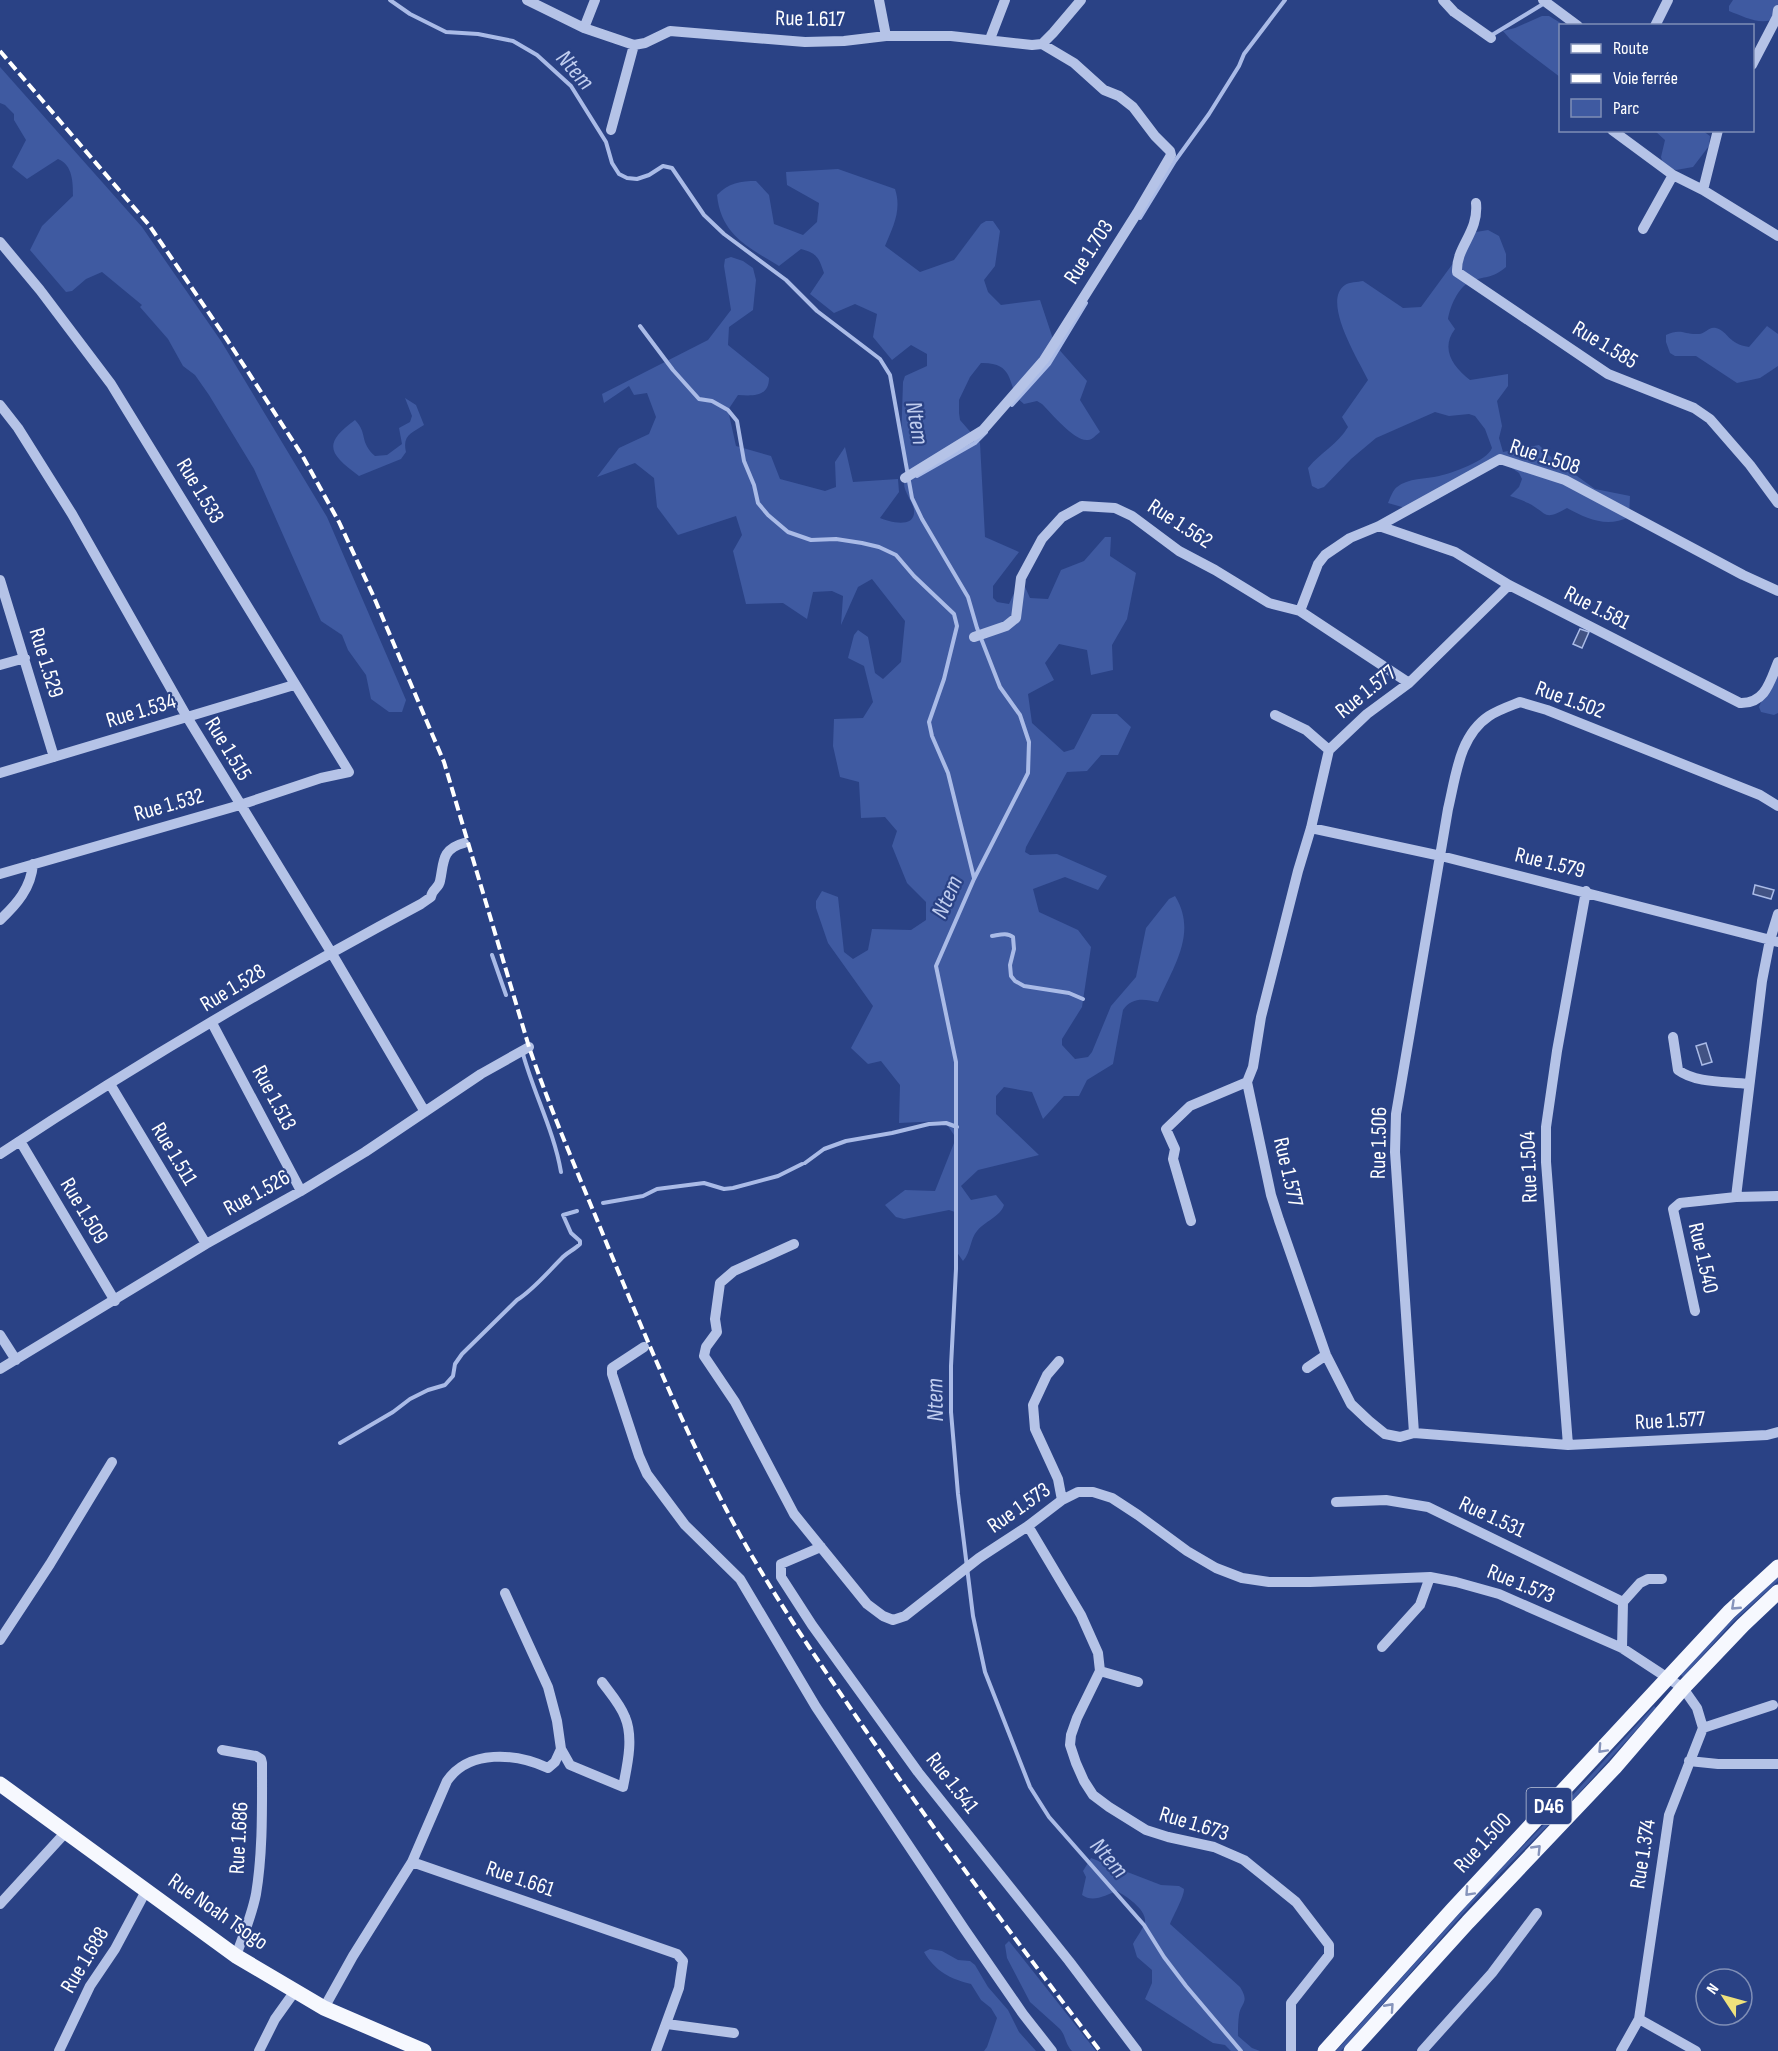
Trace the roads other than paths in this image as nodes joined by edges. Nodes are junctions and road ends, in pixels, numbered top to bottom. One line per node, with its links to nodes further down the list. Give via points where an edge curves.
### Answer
1 (527, 0): 12 (street)
2 (596, 0): 12 (street)
3 (879, 0): 13 (street)
4 (1005, 0): 15 (street)
5 (1081, 0): 16 (street)
6 (1443, 0): 14 (street)
7 (1543, 0): 10 (street)
8 (1668, 0): 11 (street)
9 (1778, 15): 18 (street)
10 (1575, 24)
11 (1656, 24)
12 (584, 28): 17 (street)
13 (886, 36): 15 (street, Rue 1.617); 17 (street, Rue 1.617, via 805,42 670,31)
14 (1491, 38)
15 (990, 39): 16 (street, Rue 1.617)
16 (1042, 44): 29 (street, Rue 1.703, via 1133,107 1171,155 1044,360 983,430)
17 (634, 45): 19 (street)
18 (1754, 61)
19 (611, 130)
20 (1615, 132): 22 (street)
21 (1718, 132): 23 (street)
22 (1673, 175): 23 (street); 25 (street)
23 (1703, 190): 26 (street)
24 (1476, 202): 30 (street, Rue 1.585, via 1476,223 1458,259 1457,272 1608,374 1710,418)
25 (1643, 229)
26 (1778, 236)
27 (0, 242): 41 (street, Rue 1.533, via 111,384)
28 (0, 405): 43 (street, Rue 1.515, via 72,514)
29 (904, 478)
30 (1778, 503)
31 (1379, 526): 33 (street, Rue 1.581, via 1455,552); 34 (street, Rue 1.508, via 1500,459 1565,480); 35 (street, Rue 1.508, via 1350,538 1325,555)
32 (0, 580): 37 (street, Rue 1.529)
33 (1509, 585): 38 (street, Rue 1.581, via 1740,703 1751,704 1765,693); 40 (street, Rue 1.577)
34 (1778, 591)
35 (1300, 611): 36 (street, Rue 1.562, via 1269,603 1179,551 1132,516 1115,508 1082,506 1062,517 1042,539 1021,578 1016,618 1006,626); 40 (street, Rue 1.562)
36 (974, 637)
37 (25, 658): 39 (street); 45 (street, Rue 1.529)
38 (1778, 662)
39 (0, 665)
40 (1409, 683): 44 (street, Rue 1.577, via 1367,714)
41 (294, 685): 43 (street, Rue 1.534); 46 (street, Rue 1.533)
42 (1275, 715): 44 (street, via 1306,730)
43 (187, 717): 45 (street, Rue 1.534); 48 (street, Rue 1.515)
44 (1329, 750): 50 (street, Rue 1.577)
45 (54, 757): 47 (street, Rue 1.534)
46 (349, 772): 48 (street, Rue 1.532)
47 (0, 773)
48 (240, 805): 53 (street, Rue 1.532); 59 (street, Rue 1.515)
49 (1778, 806): 52 (street, Rue 1.502, via 1749,791 1520,702 1490,715 1472,731 1459,760)
50 (1311, 828): 52 (street, Rue 1.579); 63 (street, Rue 1.577)
51 (464, 843): 59 (street, Rue 1.528, via 443,859 440,883 431,897)
52 (1441, 856): 55 (street, Rue 1.579); 85 (street, Rue 1.506, via 1396,1114 1395,1152)
53 (33, 864): 54 (street, Rue 1.532); 57 (street, via 24,892)
54 (0, 874)
55 (1586, 891): 58 (street, Rue 1.579); 86 (street, Rue 1.504, via 1546,1126)
56 (1778, 914): 58 (street)
57 (0, 920)
58 (1774, 941): 65 (street, via 1762,981)
59 (331, 952): 60 (street, Rue 1.528); 66 (street, Rue 1.515)
60 (212, 1023): 64 (street, Rue 1.528); 69 (street, Rue 1.513)
61 (1673, 1037): 65 (street, via 1678,1070 1686,1076)
62 (529, 1047): 66 (street, Rue 1.526)
63 (1247, 1083): 72 (street, via 1190,1106 1166,1129); 79 (street, Rue 1.577, via 1274,1203)
64 (110, 1084): 67 (street, Rue 1.528); 73 (street, Rue 1.511)
65 (1749, 1084): 71 (street)
66 (425, 1112): 69 (street, Rue 1.526)
67 (20, 1141): 68 (street, Rue 1.528); 75 (street, Rue 1.509)
68 (0, 1154)
69 (301, 1191): 73 (street, Rue 1.526)
70 (1778, 1196): 71 (street)
71 (1736, 1197): 76 (street, Rue 1.540, via 1680,1203 1672,1209)
72 (1191, 1221)
73 (206, 1244): 75 (street, Rue 1.526)
74 (794, 1244): 91 (street, Rue 1.573, via 734,1271 720,1283 717,1332 704,1356 735,1402 794,1514)
75 (115, 1300): 80 (street, Rue 1.526)
76 (1695, 1311)
77 (0, 1335): 80 (street)
78 (644, 1347): 128 (street, via 612,1368 612,1374 647,1474 685,1525 747,1588 816,1707 971,1939)
79 (1326, 1355): 82 (street); 85 (street, Rue 1.577, via 1351,1404 1369,1421 1385,1434 1400,1437)
80 (16, 1360): 83 (street, Rue 1.526)
81 (1059, 1361): 88 (street, via 1047,1375 1033,1405 1035,1429 1058,1479)
82 (1307, 1368)
83 (0, 1369)
84 (1778, 1432): 86 (street, Rue 1.577, via 1767,1436)
85 (1414, 1433): 86 (street, Rue 1.577)
86 (1568, 1445)
87 (112, 1462): 98 (street)
88 (1062, 1500): 90 (street, Rue 1.573); 93 (street, Rue 1.573, via 1078,1492 1112,1498 1187,1551 1242,1578 1310,1582)
89 (1336, 1502): 97 (street, Rue 1.531, via 1386,1500 1428,1508)
90 (1028, 1526): 91 (street, Rue 1.573, via 905,1616 893,1620 867,1604); 101 (street, via 1081,1615 1098,1653)
91 (821, 1547): 129 (street, Rue 1.541, via 781,1564 782,1577 812,1625 918,1772)
92 (1778, 1567): 102 (main road, Rue 1.500 / D46, one-way to 102, via 1729,1612)
93 (1430, 1577): 99 (street, via 1420,1605); 100 (street, Rue 1.573, via 1499,1594)
94 (1662, 1579): 97 (street, via 1641,1583)
95 (1778, 1592): 105 (main road, Rue 1.500)
96 (505, 1593): 109 (street, via 548,1687)
97 (1623, 1602): 100 (street)
98 (0, 1640)
99 (1382, 1647)
100 (1622, 1648): 102 (street, Rue 1.573)
101 (1100, 1671): 104 (street); 130 (street, Rue 1.673, via 1070,1745 1093,1795 1146,1830 1214,1847 1244,1860 1296,1902 1329,1945 1329,1955 1291,2003)
102 (1669, 1677): 105 (street); 131 (main road, Rue 1.500 / D46, one-way to 131)
103 (602, 1682): 109 (street, via 626,1718 629,1737 623,1787 570,1765)
104 (1138, 1682)
105 (1683, 1688): 107 (street); 132 (main road, Rue 1.500, one-way to 105)
106 (1773, 1705): 107 (street)
107 (1703, 1728): 110 (street, Rue 1.374)
108 (222, 1749): 118 (street, Rue 1.686, via 256,1756 262,1763 256,1892)
109 (561, 1749): 114 (street, via 548,1768 534,1762 487,1757 461,1765 447,1781)
110 (1689, 1761): 111 (street); 121 (street, Rue 1.374, via 1669,1815)
111 (1778, 1764)
112 (0, 1784): 113 (main road, Rue Noah Tsogo)
113 (65, 1833): 115 (main road, Rue Noah Tsogo); 116 (street)
114 (412, 1863): 120 (street); 122 (street, Rue 1.661, via 676,1954 683,1961 682,1972)
115 (147, 1889): 118 (main road, Rue Noah Tsogo); 124 (street, Rue 1.688, via 116,1950 90,1986)
116 (0, 1904)
117 (1537, 1913): 133 (street, via 1492,1973)
118 (236, 1956): 119 (main road, Rue Noah Tsogo)
119 (295, 1991): 120 (main road, Rue Noah Tsogo); 125 (street)
120 (324, 2008): 126 (main road, Rue Noah Tsogo)
121 (1639, 2019): 134 (street, Rue 1.374); 135 (street)
122 (667, 2024): 123 (street); 127 (street, Rue 1.661)
123 (734, 2033)
124 (59, 2051)
125 (259, 2051)
126 (424, 2051)
127 (656, 2051)
128 (1052, 2051)
129 (1137, 2051)
130 (1291, 2051)
131 (1325, 2051)
132 (1352, 2051)
133 (1423, 2051)
134 (1621, 2051)
135 (1696, 2051)

